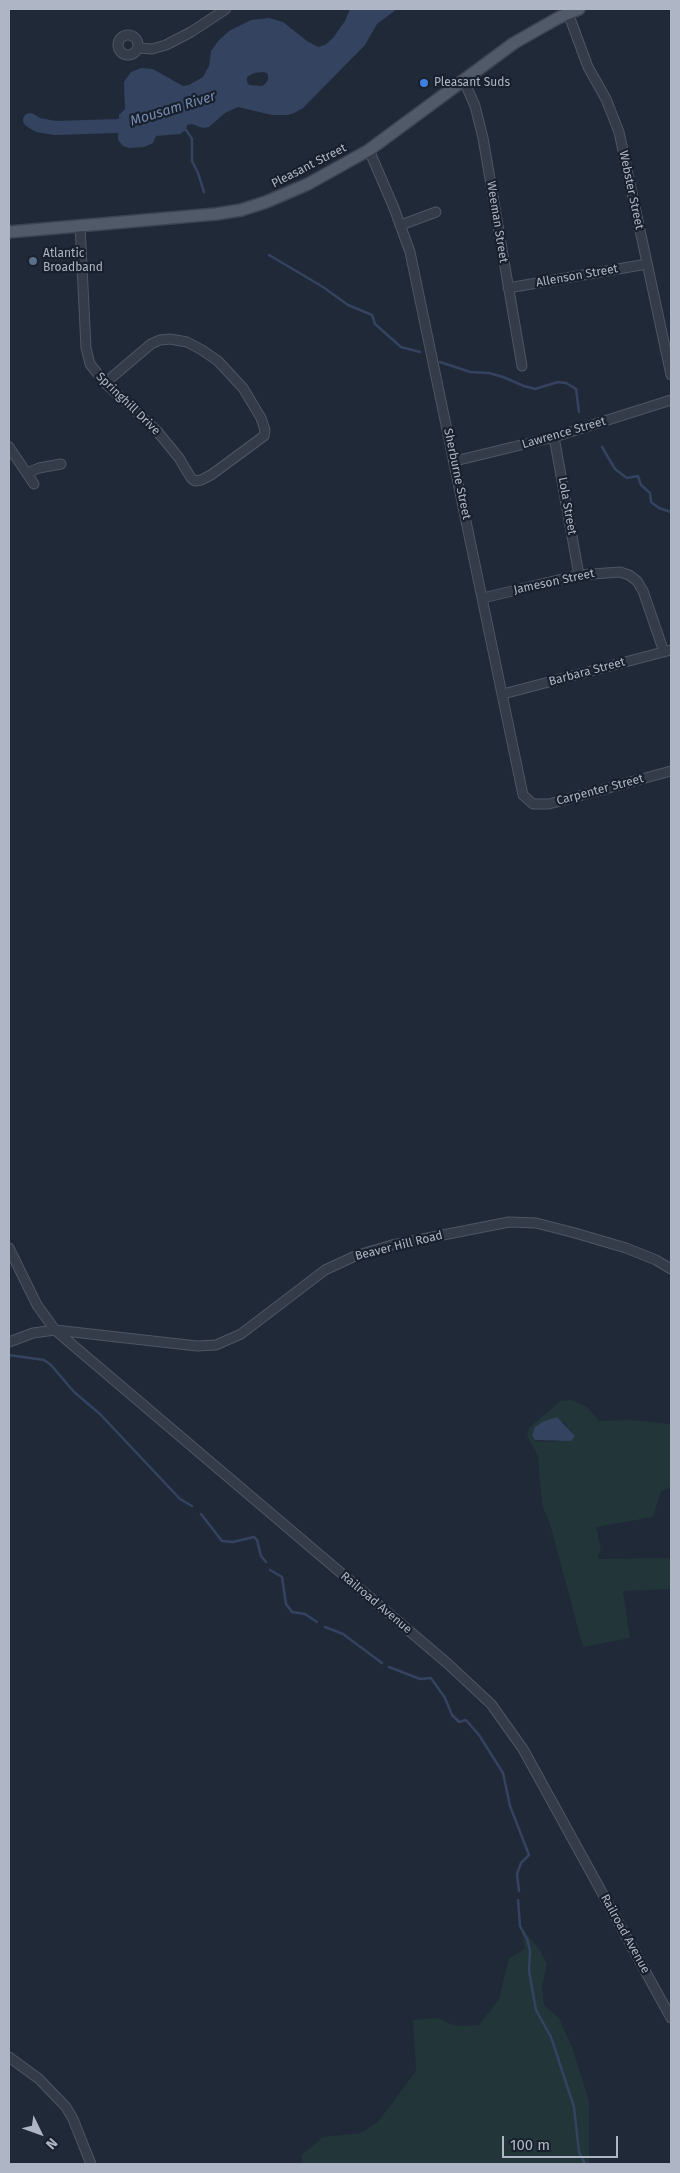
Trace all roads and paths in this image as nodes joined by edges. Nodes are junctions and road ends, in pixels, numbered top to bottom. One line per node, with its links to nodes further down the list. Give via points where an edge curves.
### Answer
1 (226, 9): 3 (street, via 166,45)
2 (574, 11): 4 (main road, Pleasant Street, via 514,43); 10 (street, Webster Street, via 588,67 619,132)
3 (139, 48)
4 (464, 81): 5 (main road, Pleasant Street); 11 (street, Weeman Street, via 475,106 483,138)
5 (369, 150): 7 (main road, Pleasant Street, via 305,185 241,210); 8 (street, Sherburne Street)
6 (436, 212): 8 (street)
7 (80, 224): 9 (main road, Pleasant Street); 14 (street, Springhill Drive, via 86,348 90,364)
8 (401, 225): 18 (street, Sherburne Street, via 410,252)
9 (9, 232)
10 (647, 264): 11 (street, Allenson Street); 13 (street, Webster Street)
11 (508, 288): 12 (street, Weeman Street)
12 (522, 366)
13 (671, 375)
14 (104, 383): 14 (street, Springhill Drive, via 158,431 191,478 197,481 262,440 265,432 253,403 231,374 187,342 170,339 150,344)
15 (671, 400): 16 (street, Lawrence Street)
16 (554, 437): 18 (street, Lawrence Street); 22 (street, Lola Street)
17 (9, 447): 20 (street)
18 (455, 461): 23 (street, Sherburne Street)
19 (61, 464): 20 (street)
20 (27, 473): 21 (street)
21 (34, 484)
22 (579, 575): 23 (street, Jameson Street); 24 (street, Jameson Street, via 620,572 637,581 648,599)
23 (483, 598): 25 (street, Sherburne Street)
24 (668, 651): 25 (street, Barbara Street)
25 (503, 694): 27 (street, Sherburne Street, via 523,795)
26 (671, 771): 27 (street, Carpenter Street, via 549,804)
27 (530, 802)
28 (9, 1248): 30 (street, Railroad Avenue, via 37,1305)
29 (671, 1269): 30 (street, Beaver Hill Road, via 626,1248 575,1233 536,1223 509,1222 399,1243 354,1256 325,1270 241,1334 216,1345 197,1346)
30 (55, 1330): 31 (street, Beaver Hill Road, via 33,1333); 32 (street, Railroad Avenue, via 491,1704 523,1750)
31 (9, 1342)
32 (671, 2018)
33 (9, 2057): 34 (street, via 57,2096 73,2119)
34 (89, 2160)

